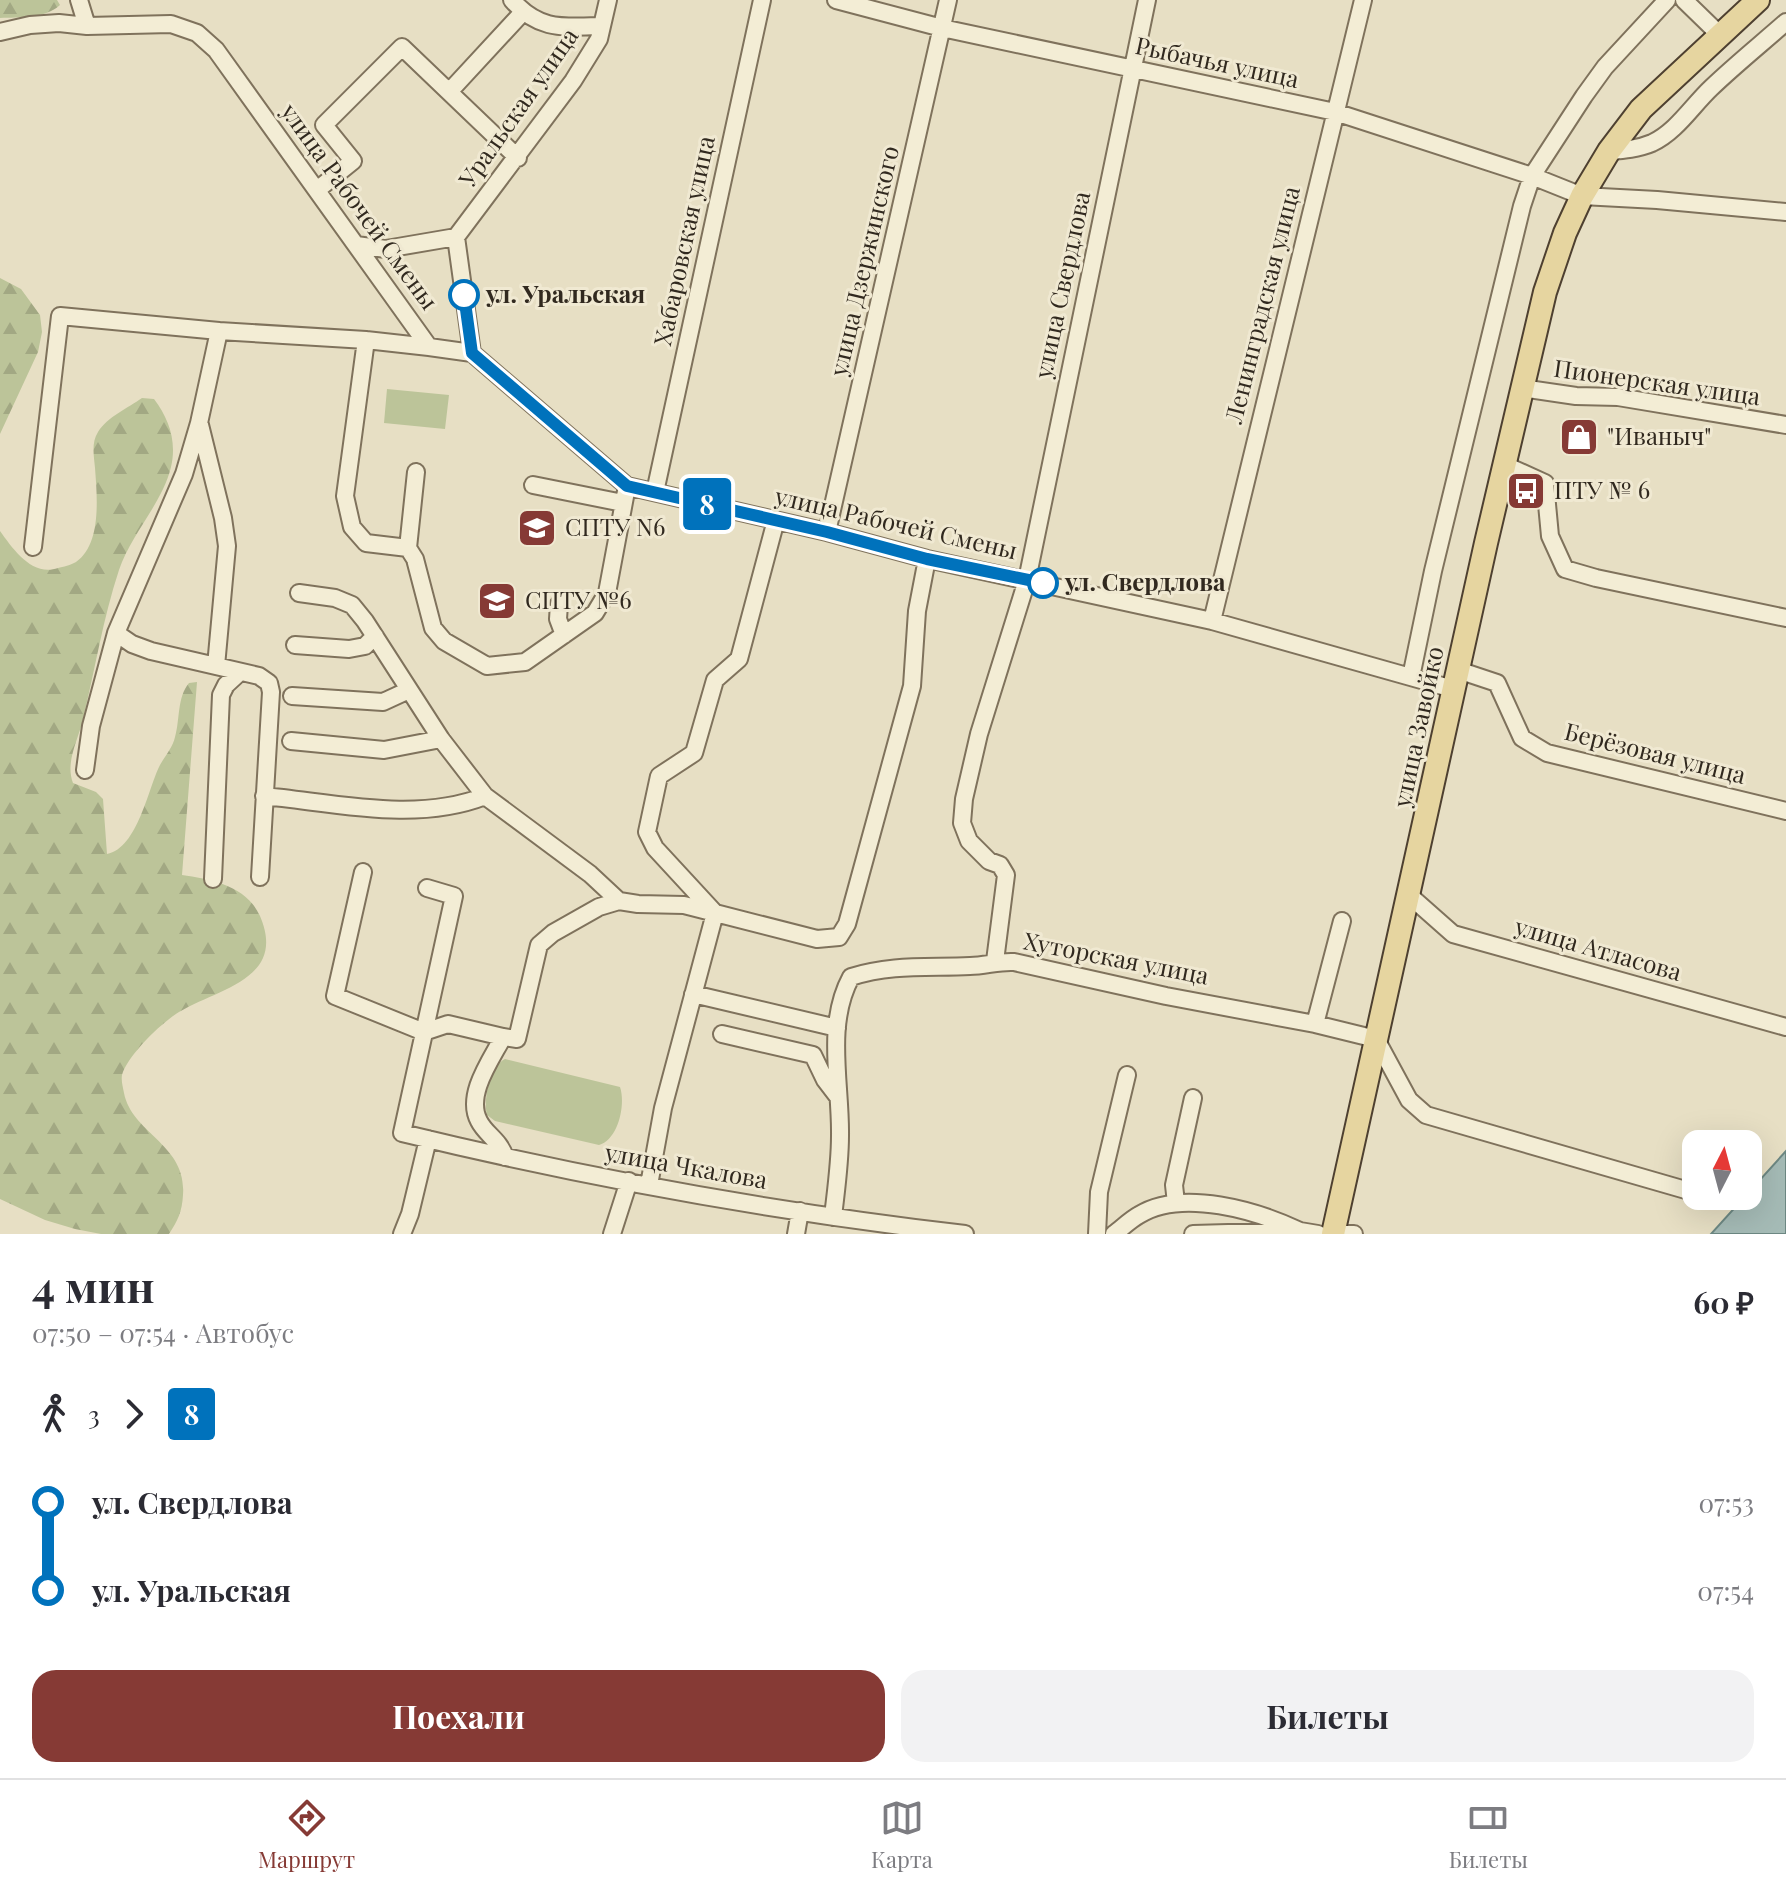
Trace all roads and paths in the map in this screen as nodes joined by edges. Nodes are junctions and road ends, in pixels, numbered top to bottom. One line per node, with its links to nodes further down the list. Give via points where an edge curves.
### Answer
1 (79, 0): 13 (street)
2 (608, 0): 14 (street, Уральская улица)
3 (762, 0): 40 (street, Хабаровская улица)
4 (836, 0): 15 (street, Рыбачья улица)
5 (948, 0): 15 (street, улица Дзержинского)
6 (1147, 0): 18 (street, улица Свердлова)
7 (1363, 0): 20 (street, Ленинградская улица)
8 (1667, 0): 23 (street, via 1605,67)
9 (1684, 0): 17 (street)
10 (1758, 0): 17 (main road)
11 (517, 6): 14 (street, via 555,27); 19 (street)
12 (1786, 22): 21 (street, via 1661,137)
13 (87, 26): 16 (street, улица Рабочей Смены, via 59,23); 24 (street, улица Рабочей Смены, via 171,24 197,33 216,50)
14 (601, 26): 22 (street, Уральская улица, via 599,39)
15 (942, 28): 18 (street, Рыбачья улица); 43 (street, улица Дзержинского)
16 (0, 32)
17 (1721, 36): 21 (main road, via 1641,109)
18 (1132, 70): 20 (street, Рыбачья улица); 47 (street, улица Свердлова)
19 (449, 92): 22 (street); 24 (street, via 402,47 324,125 353,161)
20 (1335, 112): 23 (street, Рыбачья улица); 51 (street, Ленинградская улица)
21 (1609, 151): 25 (main road, улица Завойко)
22 (518, 158): 27 (street, Уральская улица)
23 (1532, 176): 25 (street, Рыбачья улица); 58 (street)
24 (317, 190): 28 (street, улица Рабочей Смены)
25 (1582, 196): 26 (street, Рыбачья улица); 33 (main road, улица Завойко, via 1545,292)
26 (1786, 212)
27 (456, 237): 28 (street, via 386,249); 32 (street)
28 (356, 245): 31 (street, улица Рабочей Смены)
29 (219, 331): 30 (street); 34 (street); 44 (street, via 60,316)
30 (366, 340): 31 (street); 45 (street, via 345,496 352,527 366,543)
31 (429, 347): 32 (street, улица Рабочей Смены)
32 (472, 353): 39 (street, улица Рабочей Смены)
33 (1522, 388): 35 (street, Пионерская улица, via 1618,397); 36 (main road, улица Завойко)
34 (199, 423): 52 (street, via 184,474); 56 (street, via 227,546)
35 (1786, 425)
36 (1505, 465): 50 (street, via 1545,483 1550,536 1565,569); 59 (main road, улица Завойко)
37 (416, 472): 45 (street)
38 (533, 485): 41 (street)
39 (627, 486): 40 (street, улица Рабочей Смены); 41 (street)
40 (655, 492): 42 (street, улица Рабочей Смены)
41 (623, 503): 53 (street, via 607,593 595,613)
42 (776, 520): 43 (street, улица Рабочей Смены); 74 (street, via 739,659 715,680 694,753 659,776 647,832 655,848)
43 (827, 532): 46 (street, улица Рабочей Смены)
44 (33, 547)
45 (408, 548): 53 (street, via 433,628 471,658 487,666 517,664)
46 (927, 559): 47 (street, улица Рабочей Смены); 74 (street, via 912,686 847,924 839,937 817,939)
47 (1027, 580): 51 (street, улица Рабочей Смены); 76 (street, улица Свердлова, via 979,734 962,823 969,841 1006,875)
48 (299, 593): 54 (street, via 352,605)
49 (559, 604): 53 (street)
50 (1786, 618)
51 (1212, 621): 58 (street, улица Рабочей Смены)
52 (116, 633): 56 (street, via 151,651); 64 (street)
53 (564, 635)
54 (375, 636): 55 (street, via 365,646 349,649); 60 (street)
55 (295, 645)
56 (216, 666): 57 (street)
57 (239, 673): 65 (street, via 259,676 271,692); 70 (street, via 221,695)
58 (1411, 677): 59 (street, улица Рабочей Смены)
59 (1455, 679): 67 (street, Берёзовая улица, via 1497,683 1522,738 1547,753); 72 (main road, улица Завойко)
60 (409, 690): 61 (street, via 383,702); 62 (street)
61 (292, 696)
62 (441, 739): 63 (street, via 384,750); 66 (street)
63 (291, 741)
64 (85, 770)
65 (264, 796): 66 (street, via 390,810 460,806); 69 (street)
66 (485, 796): 73 (street)
67 (1786, 811)
68 (363, 872): 81 (street, via 335,996)
69 (260, 877)
70 (213, 879)
71 (427, 888): 81 (street, via 454,896)
72 (1410, 896): 79 (street, улица Атласова, via 1453,934); 84 (main road, улица Завойко)
73 (619, 901): 74 (street, via 684,905); 83 (street, via 599,907 539,945 517,1039)
74 (715, 913): 77 (street)
75 (1342, 921): 78 (street)
76 (995, 961): 78 (street, Хуторская улица); 80 (street, Хуторская улица, via 876,969 851,977 843,991)
77 (693, 994): 80 (street); 91 (street)
78 (1315, 1024): 84 (street, Хуторская улица)
79 (1786, 1027)
80 (837, 1028): 86 (street, Хуторская улица)
81 (424, 1032): 83 (street, via 448,1024); 88 (street, улица Чкалова, via 402,1133)
82 (722, 1034): 86 (street, via 813,1055)
83 (503, 1037): 89 (street, via 481,1078 474,1107)
84 (1376, 1039): 92 (street, via 1409,1100 1426,1115); 105 (main road, улица Завойко)
85 (1127, 1075): 101 (street, via 1099,1192)
86 (839, 1098): 95 (street, Хуторская улица)
87 (1193, 1098): 93 (street, via 1174,1185)
88 (428, 1139): 89 (street, улица Чкалова); 97 (street)
89 (505, 1157): 90 (street, улица Чкалова)
90 (629, 1181): 91 (street, улица Чкалова); 98 (street)
91 (649, 1185): 94 (street, улица Чкалова)
92 (1682, 1189)
93 (1176, 1203): 96 (street, via 1246,1210); 102 (street, via 1141,1213)
94 (800, 1211): 95 (street, улица Чкалова); 99 (street)
95 (833, 1217): 100 (street, улица Чкалова)
96 (1300, 1231): 103 (street); 104 (street)
97 (402, 1234)
98 (612, 1234)
99 (796, 1234)
100 (965, 1234)
101 (1097, 1234)
102 (1114, 1234)
103 (1193, 1234)
104 (1318, 1234)
105 (1333, 1234)
106 (1345, 1234): 107 (street)
107 (1354, 1234)

